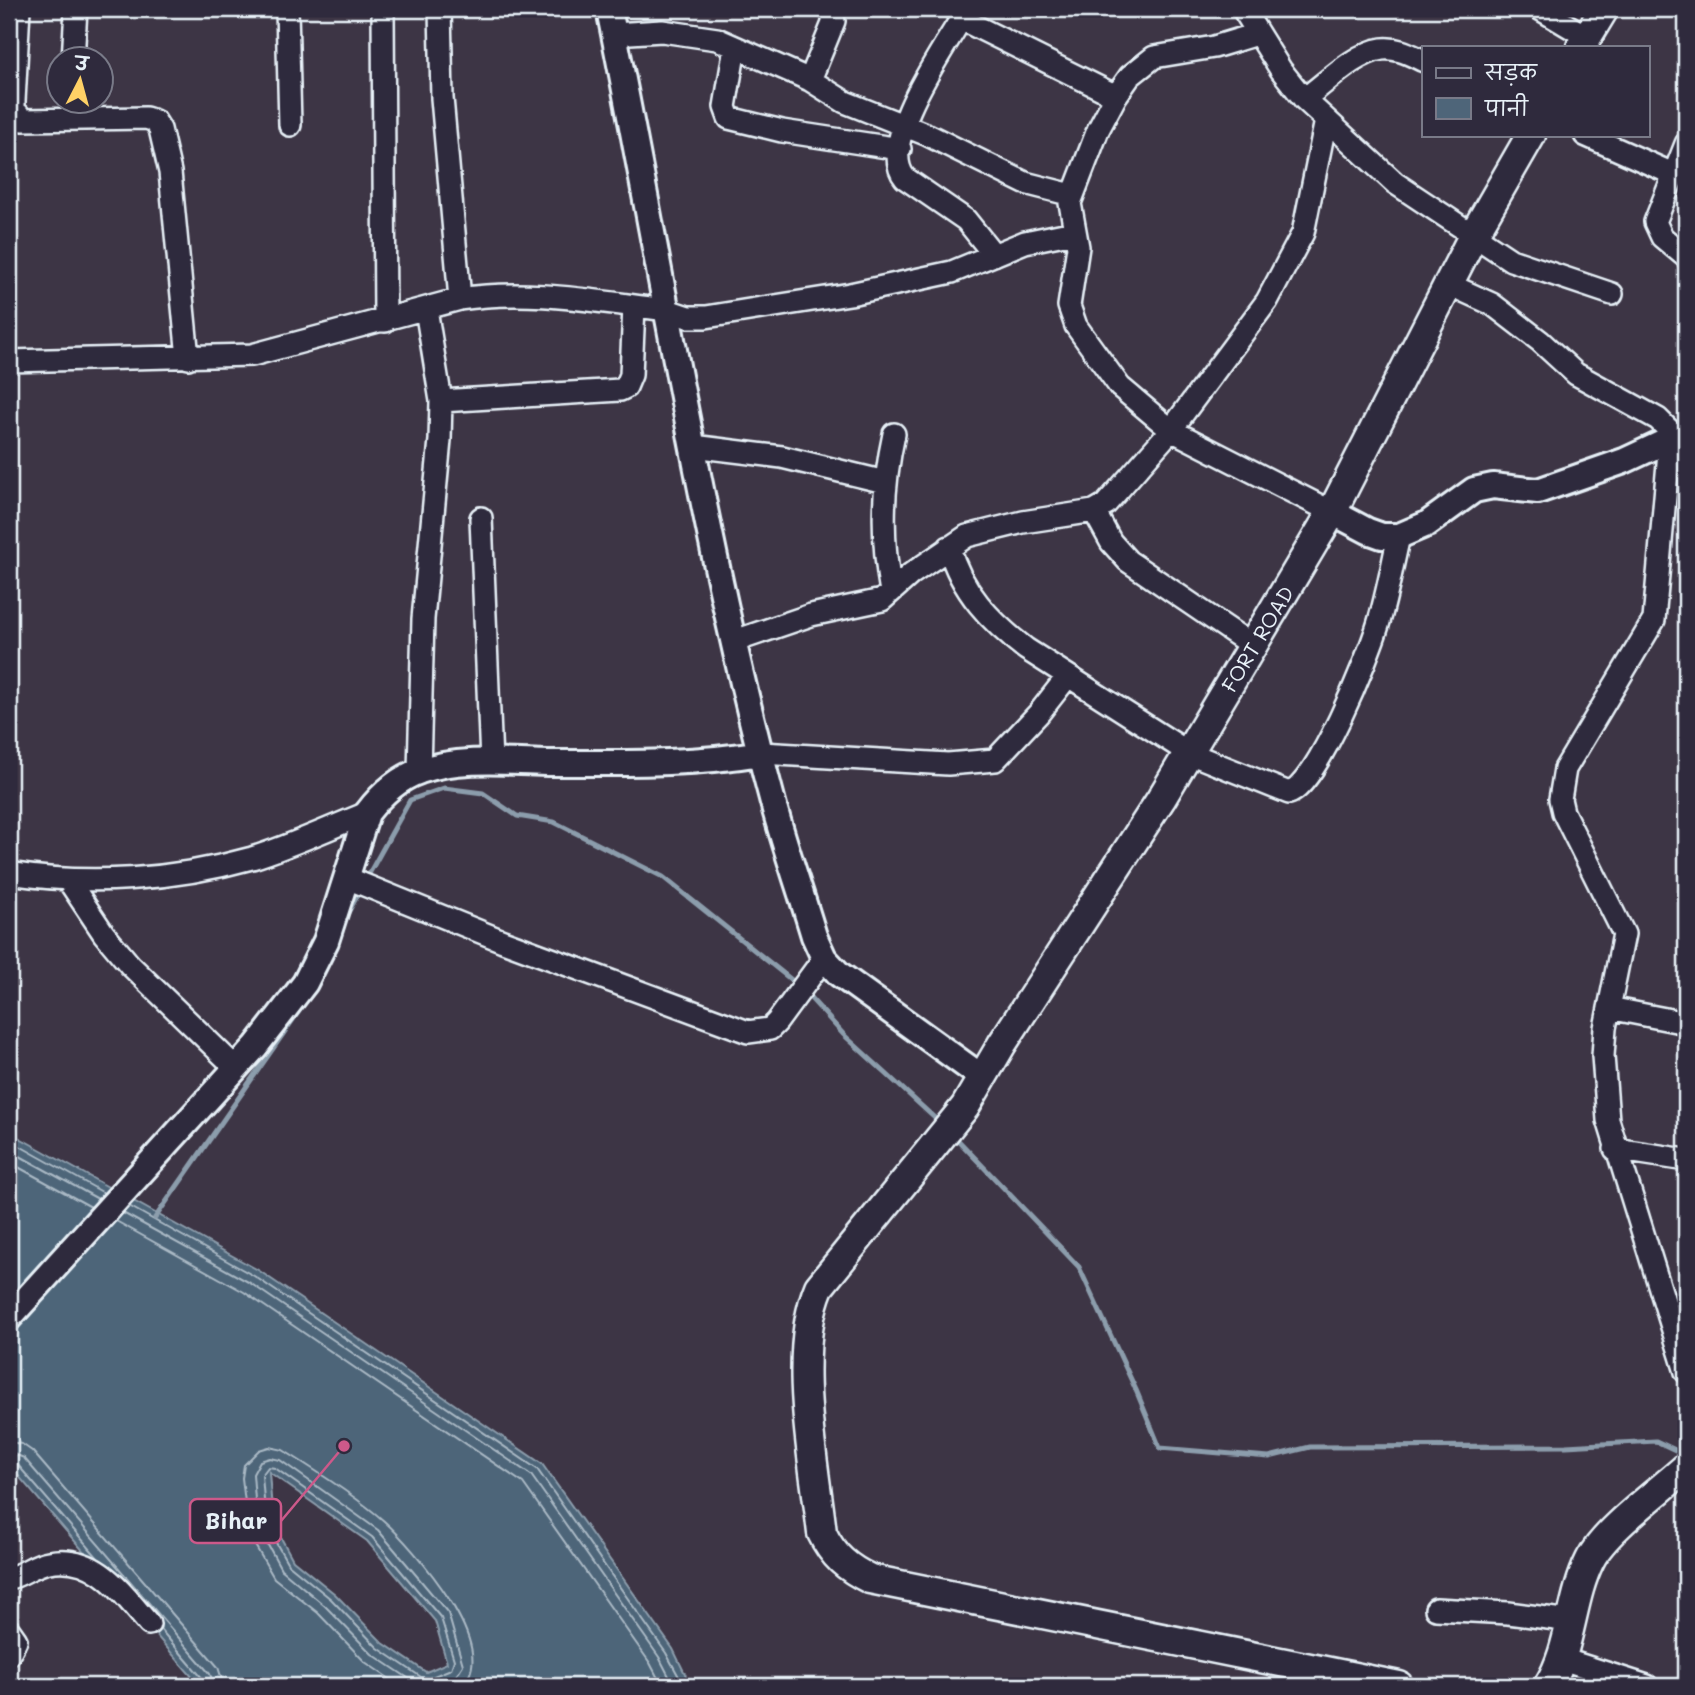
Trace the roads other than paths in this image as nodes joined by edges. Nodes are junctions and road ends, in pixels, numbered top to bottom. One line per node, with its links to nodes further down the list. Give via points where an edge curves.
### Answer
1 (19, 9): 14 (street)
2 (76, 9): 16 (street)
3 (287, 9): 25 (street)
4 (383, 9): 43 (street)
5 (440, 9): 39 (street, via 442,98)
6 (609, 9): 12 (street)
7 (830, 9): 19 (street, via 834,21)
8 (1243, 9): 13 (street)
9 (1540, 9): 15 (street)
10 (1604, 9): 15 (main road)
11 (964, 14): 20 (street); 26 (street)
12 (614, 34): 17 (street, via 681,32); 42 (street)
13 (1257, 34): 20 (street, via 1154,57 1130,76); 21 (street)
14 (13, 35): 23 (street, via 18,116 30,121)
15 (1584, 42)
16 (74, 46)
17 (735, 47): 19 (street); 30 (street, via 725,107 729,118)
18 (1422, 60): 21 (street, via 1396,49 1382,49 1360,58)
19 (810, 80): 26 (street, via 845,102)
20 (1115, 96): 32 (street)
21 (1304, 99): 24 (street)
22 (116, 115): 44 (street, via 146,118 160,128 170,172)
23 (50, 116)
24 (1326, 120): 34 (street, via 1395,183); 47 (street, via 1307,220 1297,246 1254,318)
25 (290, 125)
26 (902, 125): 30 (street); 32 (street, via 1025,183)
27 (1530, 136): 34 (main road, FORT ROAD)
28 (1587, 136): 31 (street)
29 (1686, 144): 31 (street)
30 (900, 149): 35 (street, via 899,168 905,178 960,214)
31 (1673, 174): 36 (street, via 1656,230)
32 (1072, 195): 33 (street)
33 (1074, 232): 35 (street, via 1025,242); 47 (street, via 1078,251 1070,314 1120,387)
34 (1474, 234): 37 (main road, FORT ROAD); 38 (street, via 1511,260)
35 (993, 255): 42 (street, via 952,272 850,294 697,318)
36 (1686, 257)
37 (1448, 285): 49 (street, via 1492,304 1576,374 1658,419); 53 (main road, FORT ROAD)
38 (1612, 295)
39 (460, 299): 40 (street, via 526,294); 41 (street)
40 (634, 306): 42 (street); 46 (street, via 631,375 626,387)
41 (426, 309): 43 (street); 46 (street)
42 (667, 310): 50 (street)
43 (385, 321): 44 (street, via 252,355)
44 (188, 358): 45 (street)
45 (9, 361)
46 (441, 401): 64 (street, via 422,619)
47 (1171, 430): 52 (street, via 1117,493); 53 (street)
48 (894, 434): 51 (street)
49 (1678, 436): 55 (street, via 1538,491 1493,486 1474,490 1427,524); 70 (street, via 1654,620 1565,769 1561,786 1563,812 1624,934)
50 (693, 446): 51 (street, via 782,457); 58 (street)
51 (885, 482): 57 (street, via 882,529)
52 (1094, 511): 56 (street, via 985,530); 59 (street, via 1128,561)
53 (1332, 512): 55 (street, via 1375,534); 59 (main road, FORT ROAD)
54 (481, 518): 63 (street)
55 (1399, 536): 62 (street, via 1379,623 1362,670 1316,764 1295,792 1276,791)
56 (949, 547): 57 (street); 60 (street, via 967,591 1001,629)
57 (891, 592): 58 (street, via 882,600 811,615)
58 (735, 641): 61 (street)
59 (1253, 646): 62 (main road, FORT ROAD)
60 (1068, 676): 61 (street, via 995,760 948,764); 62 (street)
61 (761, 753): 63 (street, via 665,764); 69 (street)
62 (1189, 753): 73 (main road, FORT ROAD)
63 (491, 762): 64 (street)
64 (419, 771): 65 (street, via 380,797)
65 (367, 813): 67 (street); 68 (street, via 254,857 206,869)
66 (9, 873): 68 (street)
67 (347, 878): 69 (street, via 748,1032 770,1029); 72 (street, via 326,941 304,983)
68 (68, 880): 72 (street, via 130,965)
69 (824, 958): 73 (street, via 859,989)
70 (1609, 1008): 71 (street); 74 (street, via 1603,1056)
71 (1686, 1023)
72 (236, 1068): 76 (street)
73 (984, 1078): 86 (main road, FORT ROAD, via 947,1131 819,1287 812,1304 807,1410 822,1533 830,1550 848,1568 870,1579)
74 (1615, 1149): 75 (street); 77 (street)
75 (1686, 1160)
76 (9, 1318)
77 (1686, 1372)
78 (1686, 1467): 81 (main road, via 1602,1542 1583,1578)
79 (9, 1578): 82 (street, via 50,1561 86,1564 110,1579)
80 (1436, 1609): 81 (street)
81 (1571, 1621): 85 (main road)
82 (149, 1624)
83 (9, 1630): 84 (street, via 16,1640)
84 (9, 1654)
85 (1562, 1658): 87 (main road); 88 (street)
86 (1399, 1686)
87 (1548, 1686)
88 (1647, 1686)

